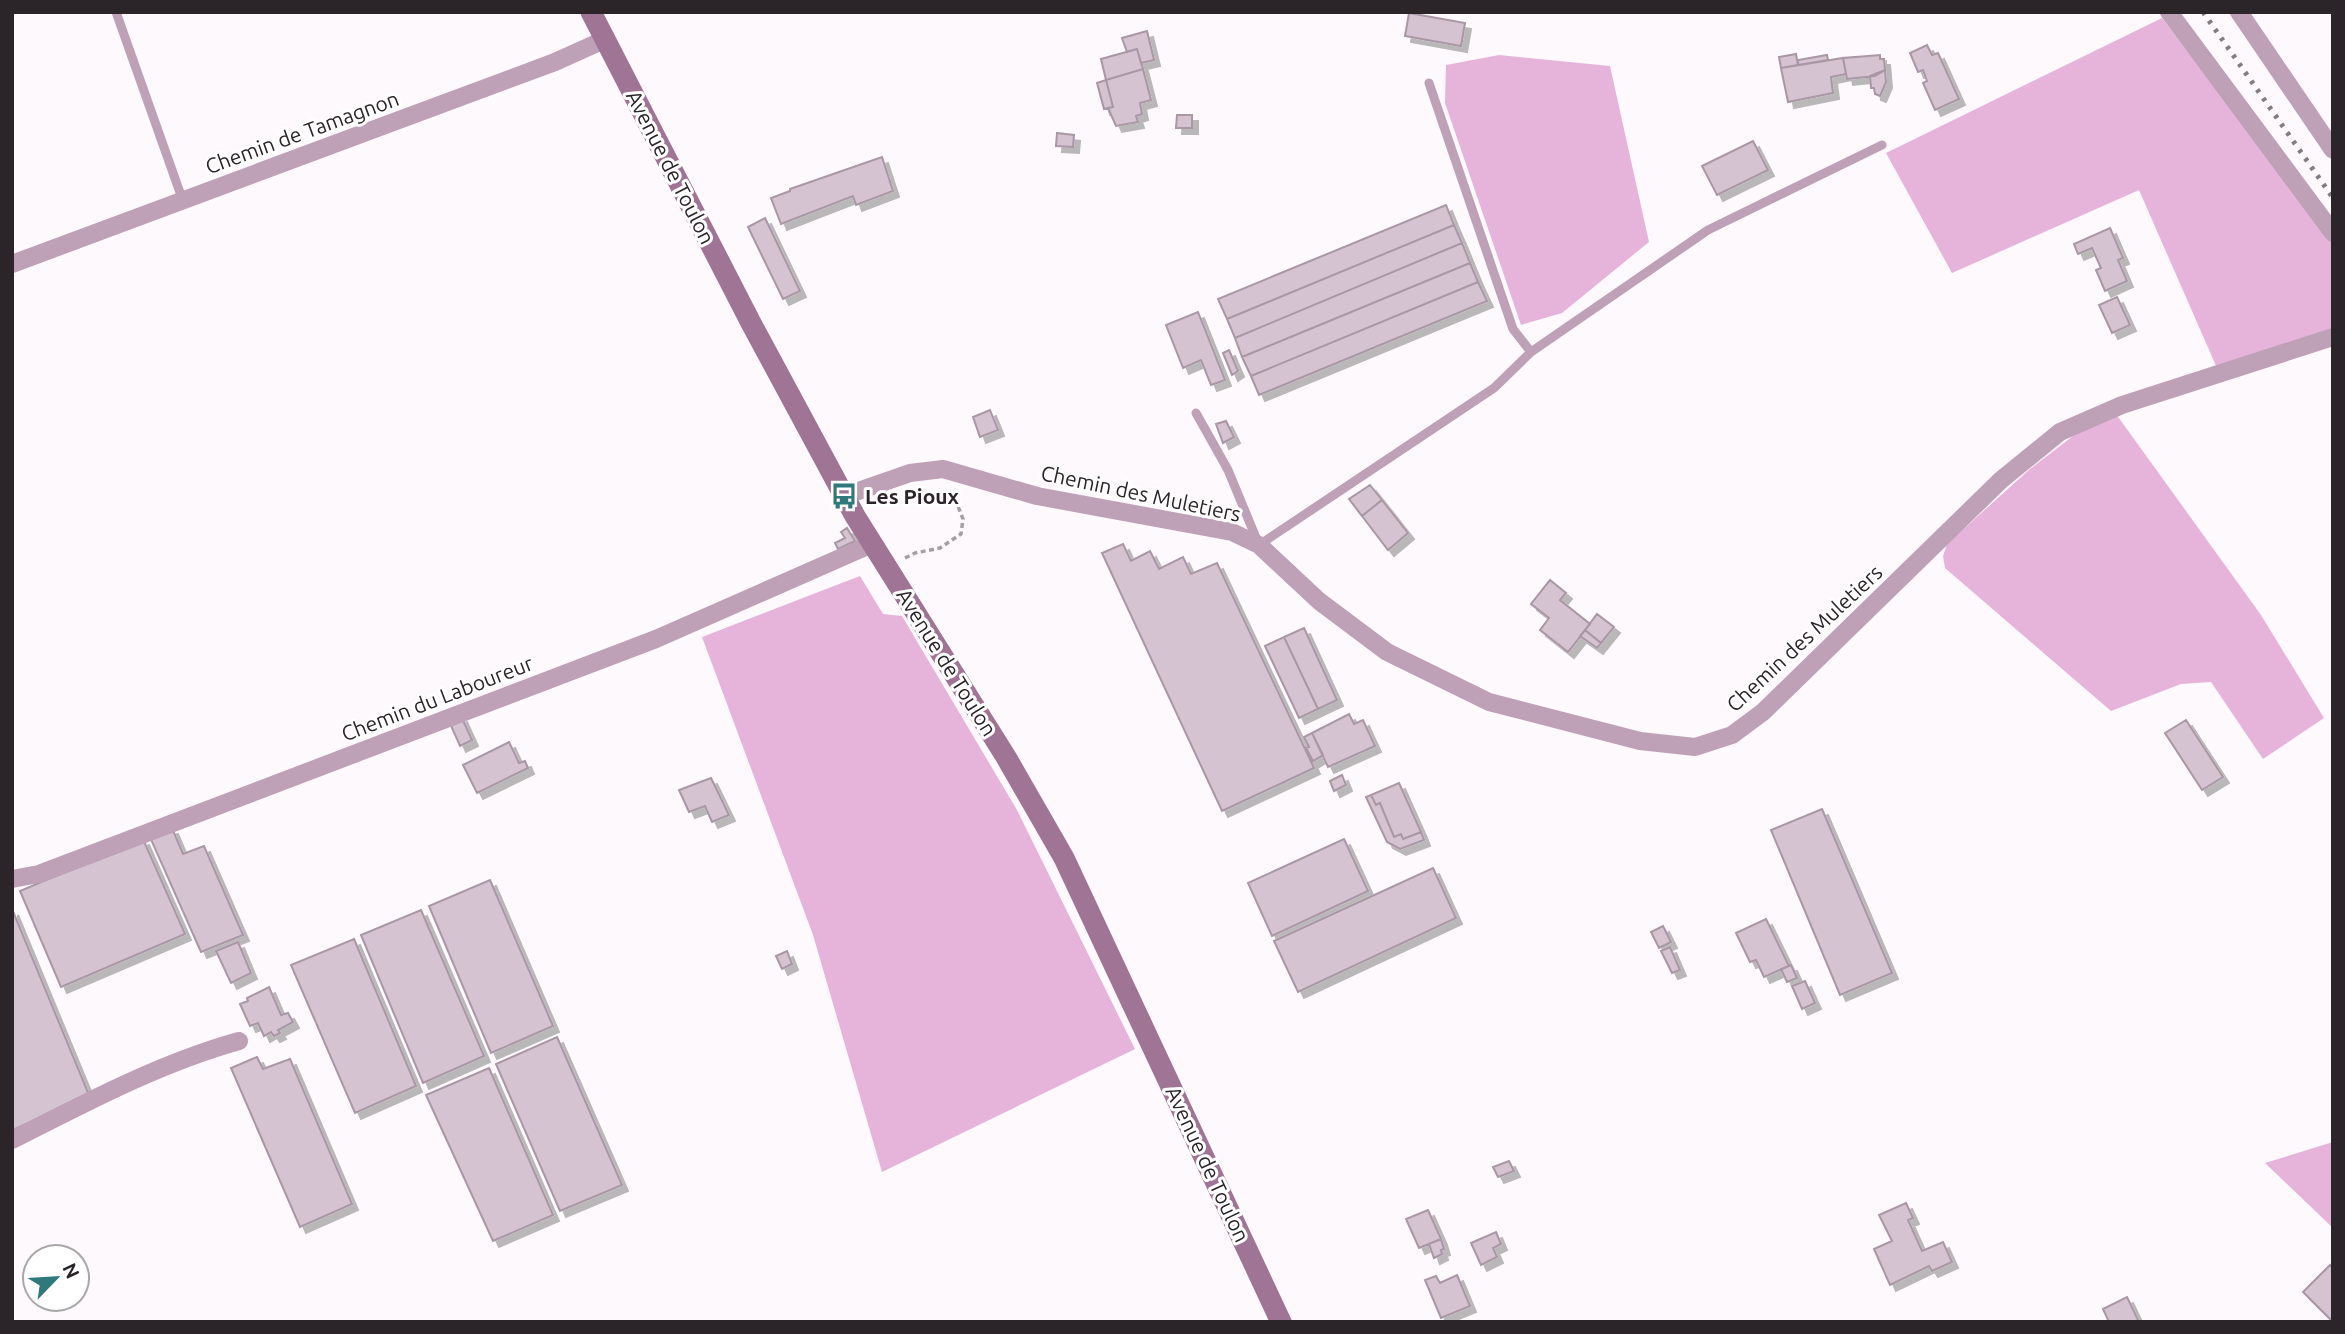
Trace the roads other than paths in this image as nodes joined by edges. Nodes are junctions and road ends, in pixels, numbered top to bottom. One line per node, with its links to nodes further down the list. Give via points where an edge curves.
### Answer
1 (116, 12): 9 (lane)
2 (591, 12): 5 (main road, Avenue de Toulon)
3 (2169, 12): 10 (street)
4 (2239, 12): 8 (street)
5 (606, 39): 9 (street, Chemin de Tamagnon); 15 (main road, Avenue de Toulon)
6 (1429, 83): 13 (lane, via 1513,329)
7 (1882, 145): 13 (lane, via 1708,230)
8 (2333, 150)
9 (183, 201): 11 (street, Chemin de Tamagnon)
10 (2333, 233)
11 (12, 264)
12 (2333, 337): 17 (street, Chemin des Muletiers, via 2122,405 2060,432 2001,480 1763,712 1732,735 1695,747 1640,741 1489,702 1387,652 1319,601)
13 (1531, 352): 17 (lane, via 1494,388)
14 (1196, 412): 17 (lane, via 1228,470)
15 (844, 496): 16 (main road, Avenue de Toulon); 17 (street, Chemin des Muletiers, via 910,473 943,469 1037,496 1232,532)
16 (872, 544): 18 (street, Chemin du Laboureur, via 656,639 38,874); 21 (main road, Avenue de Toulon, via 1064,858)
17 (1259, 545)
18 (12, 879)
19 (239, 1041): 20 (street, via 177,1062)
20 (12, 1139)
21 (1282, 1322)

